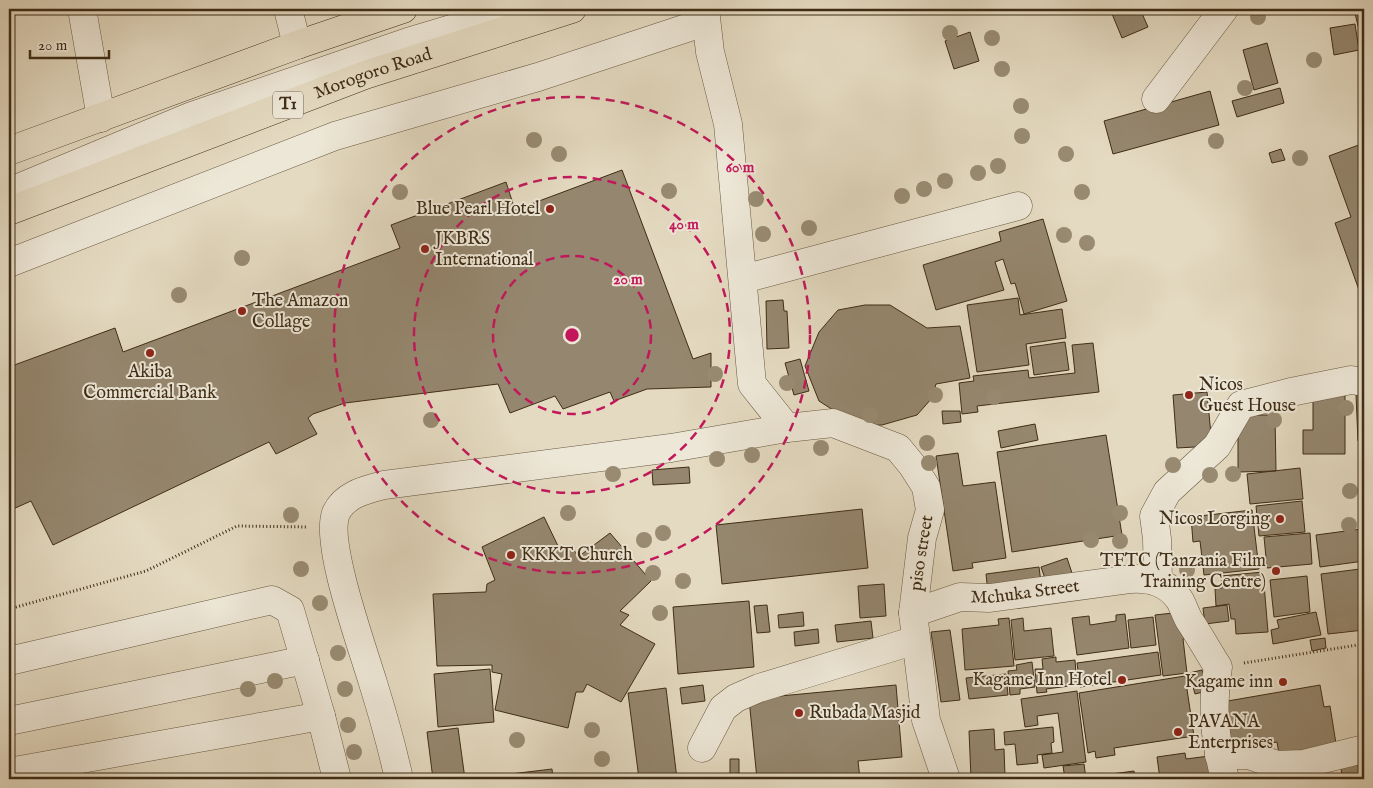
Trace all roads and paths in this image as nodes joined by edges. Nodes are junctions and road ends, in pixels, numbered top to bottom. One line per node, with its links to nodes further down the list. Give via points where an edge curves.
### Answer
1 (82, 9): 11 (street)
2 (403, 9): 9 (highway)
3 (470, 9): 13 (street, Morogoro Road, via 406,27 190,104)
4 (518, 9): 14 (street, Morogoro Road, via 408,42 192,116)
5 (572, 9): 16 (highway, Morogoro Road / T1, via 366,76)
6 (1224, 9): 10 (street)
7 (287, 11): 9 (street)
8 (705, 15): 17 (street, via 538,76 335,136); 18 (street, via 710,52 728,124)
9 (296, 45): 11 (highway)
10 (1156, 99)
11 (101, 118): 12 (highway)
12 (9, 152)
13 (9, 176)
14 (9, 192)
15 (1018, 206): 18 (street)
16 (9, 211)
17 (9, 263)
18 (742, 279): 20 (street, via 752,384)
19 (1364, 382): 22 (street, via 1351,380 1241,406 1217,446 1167,492 1154,516)
20 (787, 428): 21 (street, piso street, via 671,448 384,485 360,491 342,504 336,514); 24 (street, piso street, via 833,423 898,448 912,465 926,487 930,510 922,538)
21 (334, 528): 23 (path, via 237,526 146,571); 37 (street, via 342,579)
22 (1158, 581): 24 (street, Mchuka Street, via 1131,578 990,598 960,597); 29 (street, via 1179,599)
23 (9, 609)
24 (913, 613): 25 (street, piso street)
25 (916, 640): 32 (street, via 736,698 724,708); 38 (street, piso street, via 926,720)
26 (1364, 644): 29 (path)
27 (305, 660): 28 (street, via 290,610 272,600); 30 (street); 31 (street)
28 (9, 661)
29 (1218, 667): 34 (street, via 1213,692 1216,742)
30 (321, 716): 35 (street); 36 (street)
31 (9, 722)
32 (702, 748)
33 (1364, 749): 34 (street, via 1304,764 1277,765 1250,755)
34 (1222, 767)
35 (9, 772)
36 (337, 779)
37 (399, 779)
38 (946, 779)

